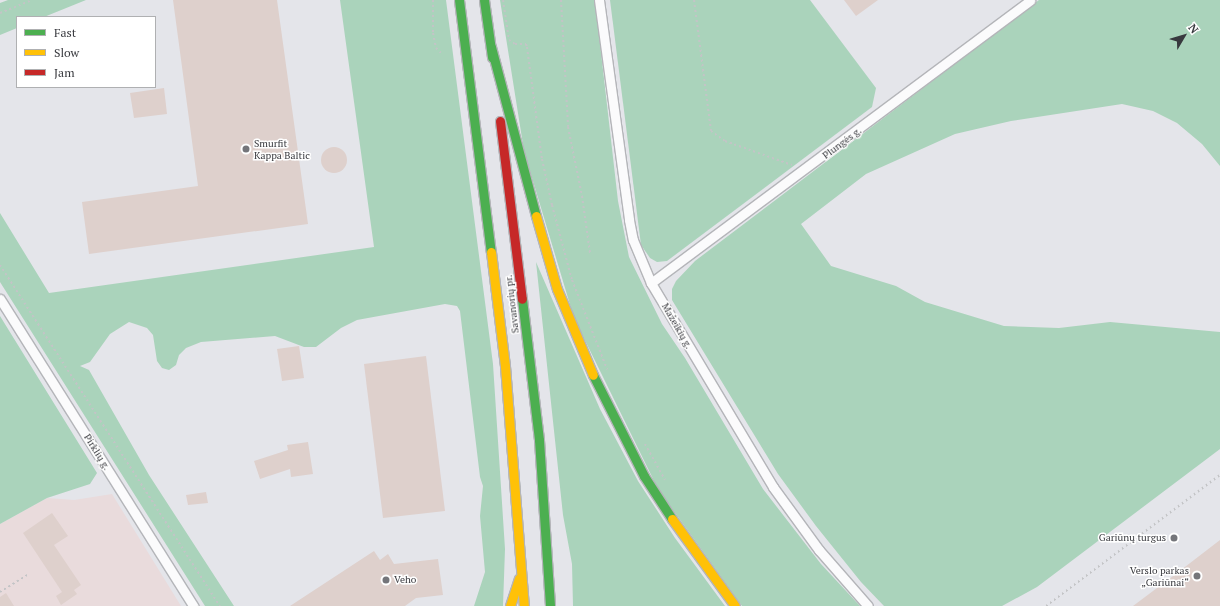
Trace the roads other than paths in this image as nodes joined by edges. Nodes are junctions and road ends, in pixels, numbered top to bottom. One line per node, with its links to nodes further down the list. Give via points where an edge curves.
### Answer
1 (459, 0): 8 (highway, Savanorių pr., via 504,350)
2 (484, 0): 5 (highway, Savanorių pr.)
3 (599, 0): 6 (street, Mažeikių g., via 629,220 633,240)
4 (1030, 0): 6 (street, Plungės g.)
5 (491, 47): 12 (highway, Savanorių pr., via 539,440); 13 (highway, via 546,254 586,362 644,476 697,556)
6 (651, 283): 14 (street, Mažeikių g., via 773,487 819,550)
7 (0, 299): 9 (street, Pirklių g.)
8 (523, 567): 10 (highway); 11 (highway, Savanorių pr.)
9 (193, 606)
10 (510, 606)
11 (524, 606)
12 (550, 606)
13 (735, 606)
14 (868, 606)

